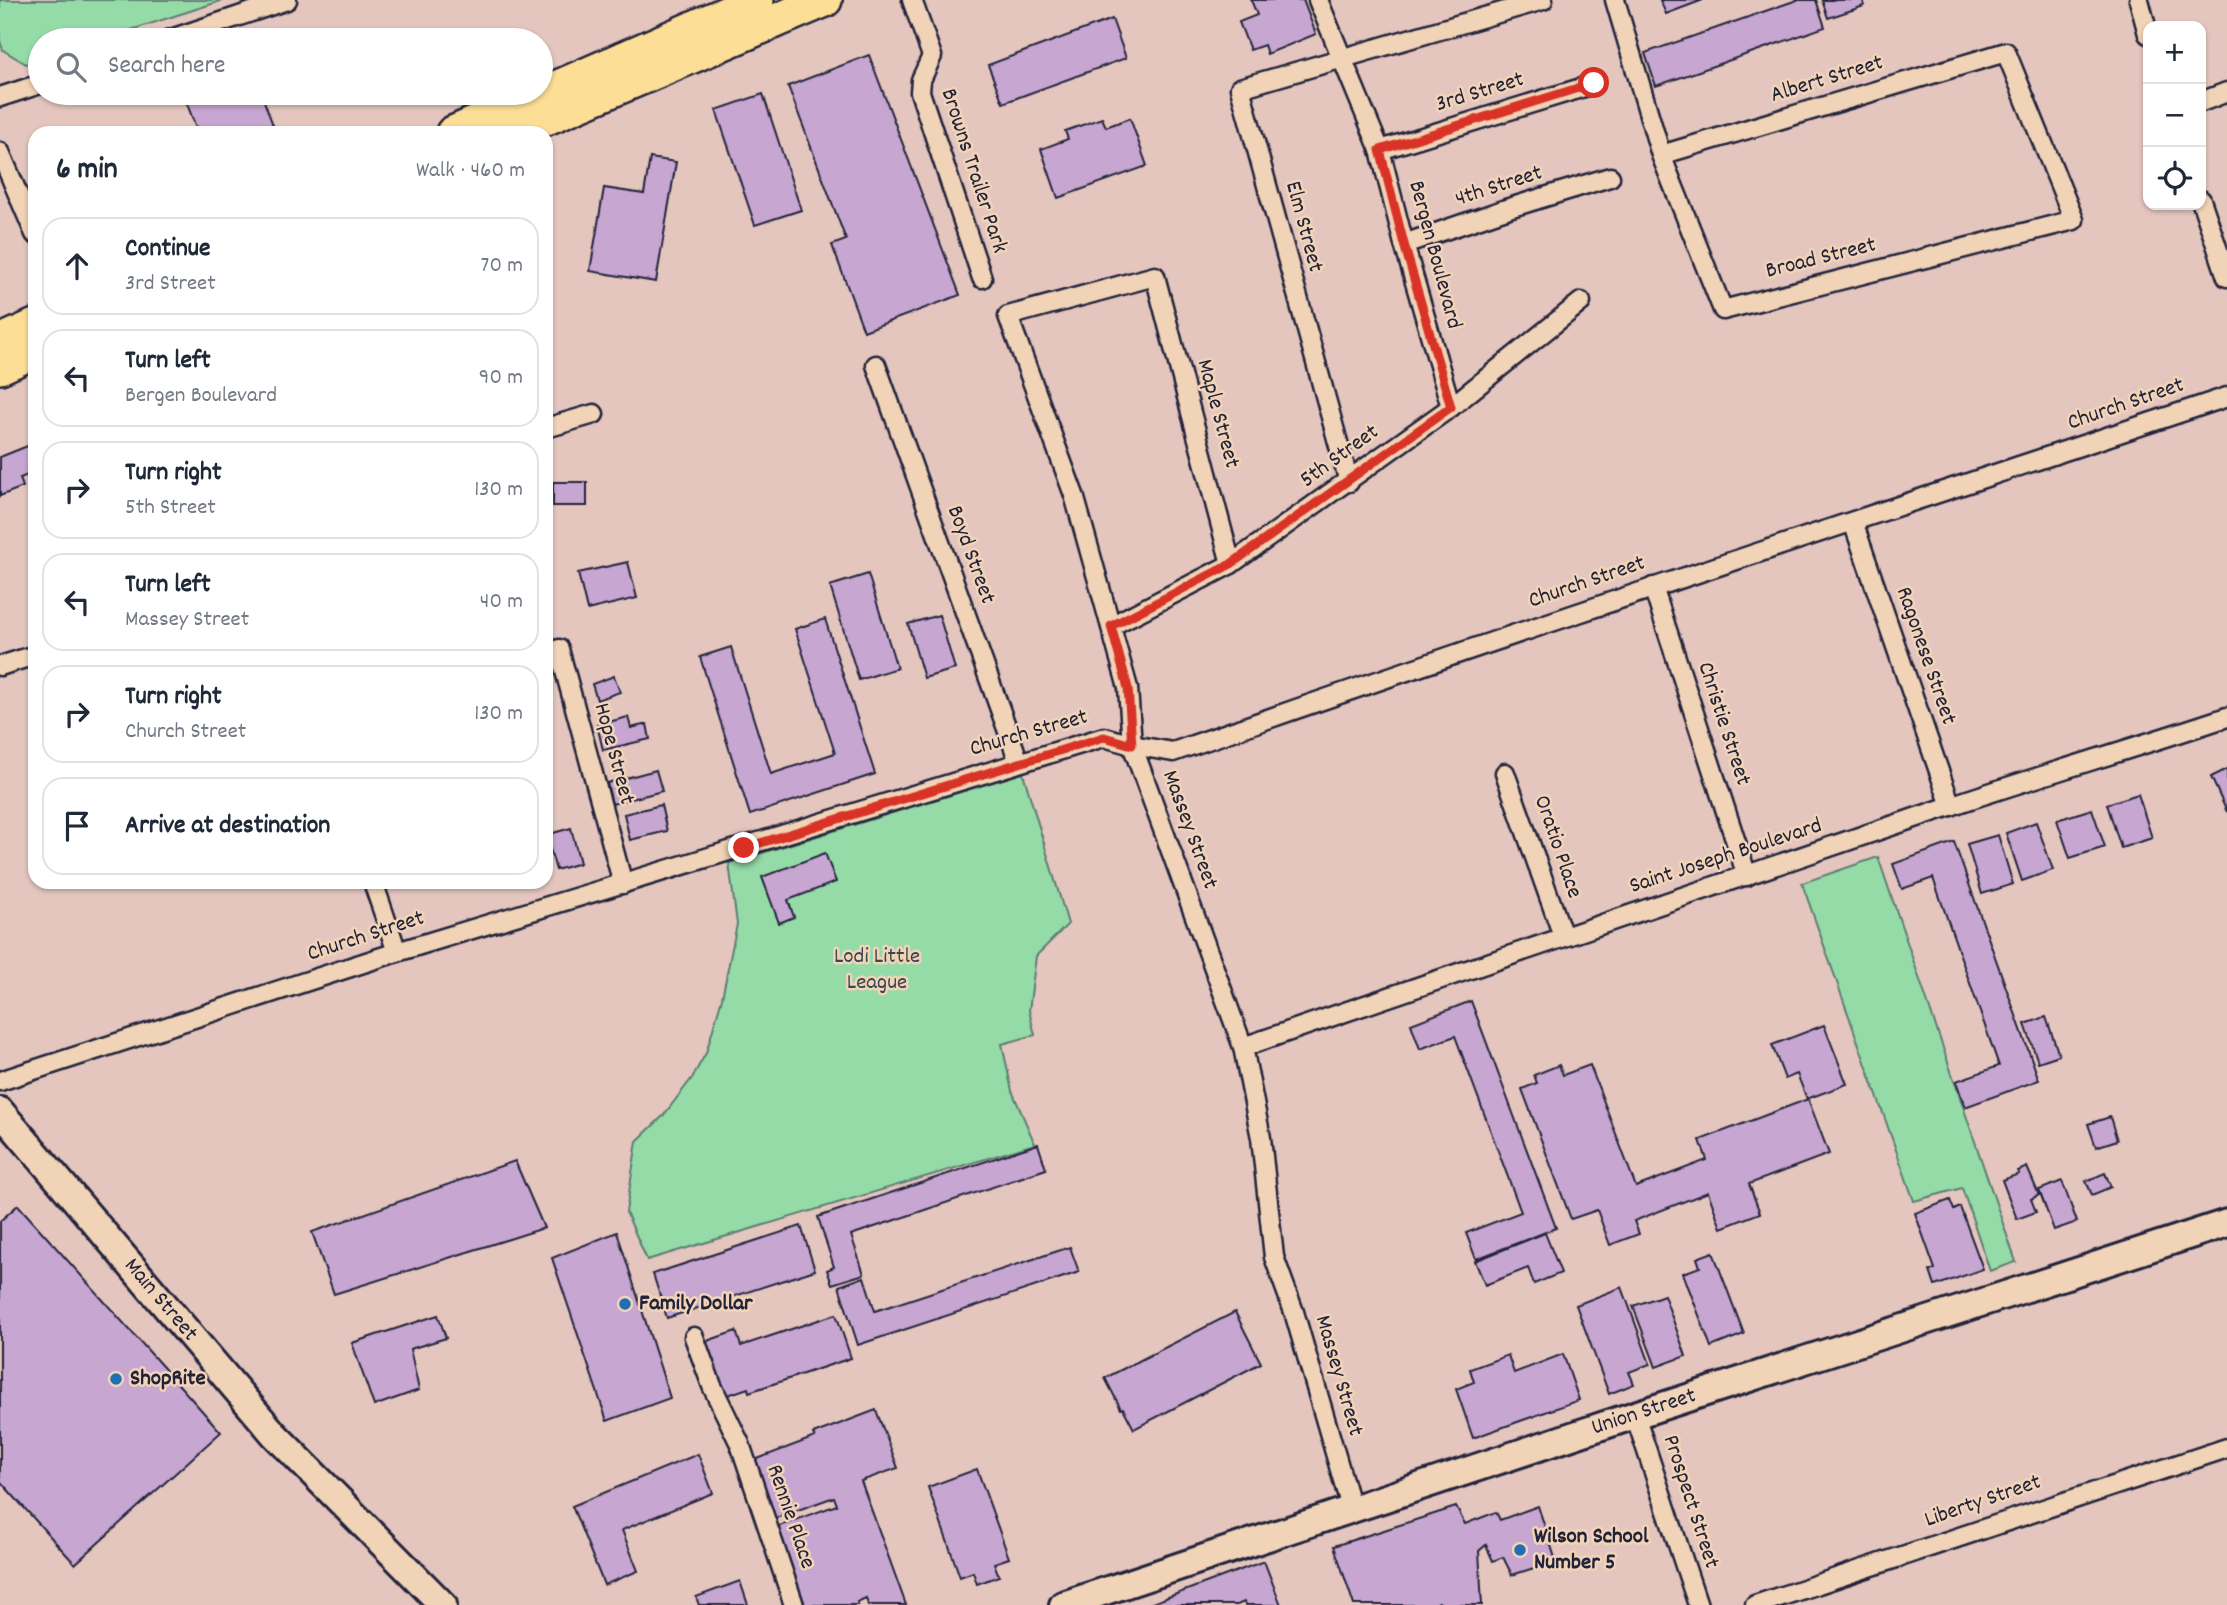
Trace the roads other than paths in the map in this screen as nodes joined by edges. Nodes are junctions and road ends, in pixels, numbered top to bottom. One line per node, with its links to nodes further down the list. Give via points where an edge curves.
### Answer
1 (287, 0): 10 (street)
2 (757, 0): 15 (highway)
3 (825, 0): 21 (highway)
4 (912, 0): 31 (street, Browns Trailer Park, via 932,56 920,92)
5 (1318, 0): 12 (street, Bergen Boulevard)
6 (1543, 0): 12 (street)
7 (1615, 0): 24 (street, Broad Street)
8 (2138, 0): 9 (street)
9 (2144, 21)
10 (204, 28)
11 (2006, 52): 24 (street, Albert Street); 24 (street, Broad Street, via 2074,220 1723,310)
12 (1342, 58): 22 (street, Bergen Boulevard); 42 (street, Elm Street, via 1240,88)
13 (1594, 83): 22 (street, 3rd Street)
14 (28, 88): 17 (street)
15 (553, 89)
16 (2227, 93): 18 (street)
17 (0, 97)
18 (2206, 100)
19 (517, 105): 20 (highway)
20 (469, 126)
21 (528, 126)
22 (1380, 150): 28 (street, Bergen Boulevard)
23 (0, 152): 27 (street)
24 (1661, 155)
25 (1610, 177): 28 (street, 4th Street)
26 (2204, 210): 30 (street)
27 (28, 218)
28 (1404, 244): 39 (street, Bergen Boulevard)
29 (1155, 276): 44 (street, Maple Street); 46 (street, Massey Street, via 1008,316 1074,495)
30 (2227, 276)
31 (982, 278)
32 (1581, 302): 39 (street, 5th Street)
33 (28, 329): 34 (highway)
34 (0, 342)
35 (28, 354): 37 (highway)
36 (876, 365): 52 (street, Boyd Street)
37 (0, 367)
38 (2227, 397): 43 (street, Church Street)
39 (1451, 407): 42 (street, 5th Street)
40 (594, 414): 41 (street)
41 (553, 426)
42 (1349, 482): 44 (street, 5th Street)
43 (1853, 522): 45 (street, Church Street); 54 (street, Ragonese Street)
44 (1231, 564): 46 (street, 5th Street)
45 (1653, 587): 51 (street, Church Street, via 1174,752); 55 (street, Christie Street)
46 (1111, 626): 51 (street, Massey Street, via 1128,688)
47 (553, 651): 56 (street, Hope Street, via 559,649)
48 (28, 657): 49 (street)
49 (0, 666)
50 (2227, 717): 54 (street, Saint Joseph Boulevard)
51 (1132, 745): 52 (street, Church Street, via 1104,737); 60 (street, Massey Street)
52 (1019, 762): 56 (street, Church Street)
53 (1506, 773): 58 (street, Oratio Place)
54 (1951, 806): 55 (street, Saint Joseph Boulevard)
55 (1747, 876): 58 (street, Saint Joseph Boulevard)
56 (623, 884): 59 (street, Church Street)
57 (375, 889): 59 (street)
58 (1563, 936): 60 (street, Saint Joseph Boulevard)
59 (397, 952): 61 (street, Church Street)
60 (1243, 1047): 67 (street, Massey Street, via 1261,1138 1274,1257)
61 (0, 1081)
62 (0, 1111): 68 (street, Main Street, via 274,1434)
63 (2227, 1223): 65 (street, Union Street)
64 (694, 1337): 69 (street, Rennie Place, via 740,1444)
65 (1635, 1415): 67 (street, Union Street); 71 (street, Prospect Street)
66 (2227, 1448): 72 (street, Liberty Street)
67 (1352, 1511): 70 (street, Union Street)
68 (443, 1605)
69 (794, 1605)
70 (1063, 1605)
71 (1698, 1605)
72 (1755, 1605)

